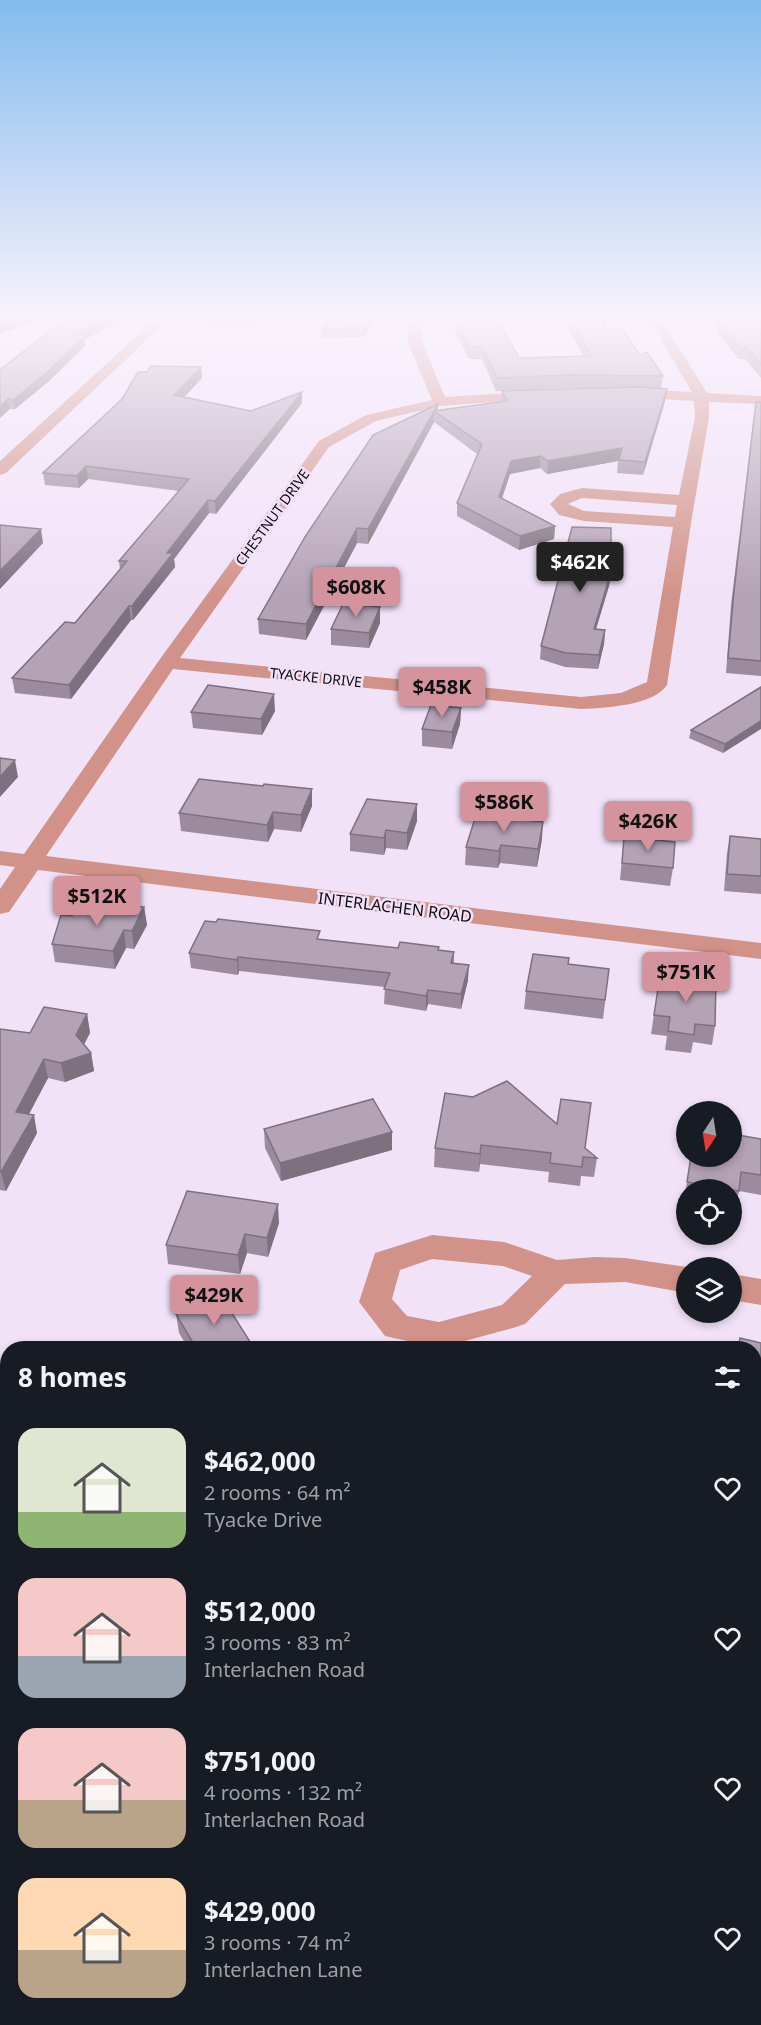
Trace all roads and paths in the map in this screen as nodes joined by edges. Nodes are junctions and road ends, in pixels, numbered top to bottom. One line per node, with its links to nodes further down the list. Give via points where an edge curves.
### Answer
1 (66, 408): 4 (street)
2 (412, 408): 7 (street, CHESTNUT DRIVE, via 371,418 324,444)
3 (701, 408): 5 (street, TYACKE DRIVE)
4 (0, 470)
5 (687, 501): 6 (street, TYACKE DRIVE); 6 (street, via 582,494 566,497 558,504 565,511 584,516)
6 (682, 523): 7 (street, TYACKE DRIVE, via 657,685 639,696 581,703)
7 (167, 663): 9 (street, CHESTNUT DRIVE)
8 (0, 858): 9 (street, INTERLACHEN ROAD)
9 (29, 864): 10 (street, CHESTNUT DRIVE); 11 (street, INTERLACHEN ROAD)
10 (0, 907)
11 (761, 951)
12 (557, 1272): 12 (street, via 504,1254 432,1247 386,1262 375,1302 397,1327 439,1335 513,1315); 13 (street, via 625,1270)
13 (676, 1278)
14 (742, 1289): 15 (street)
15 (761, 1292)

